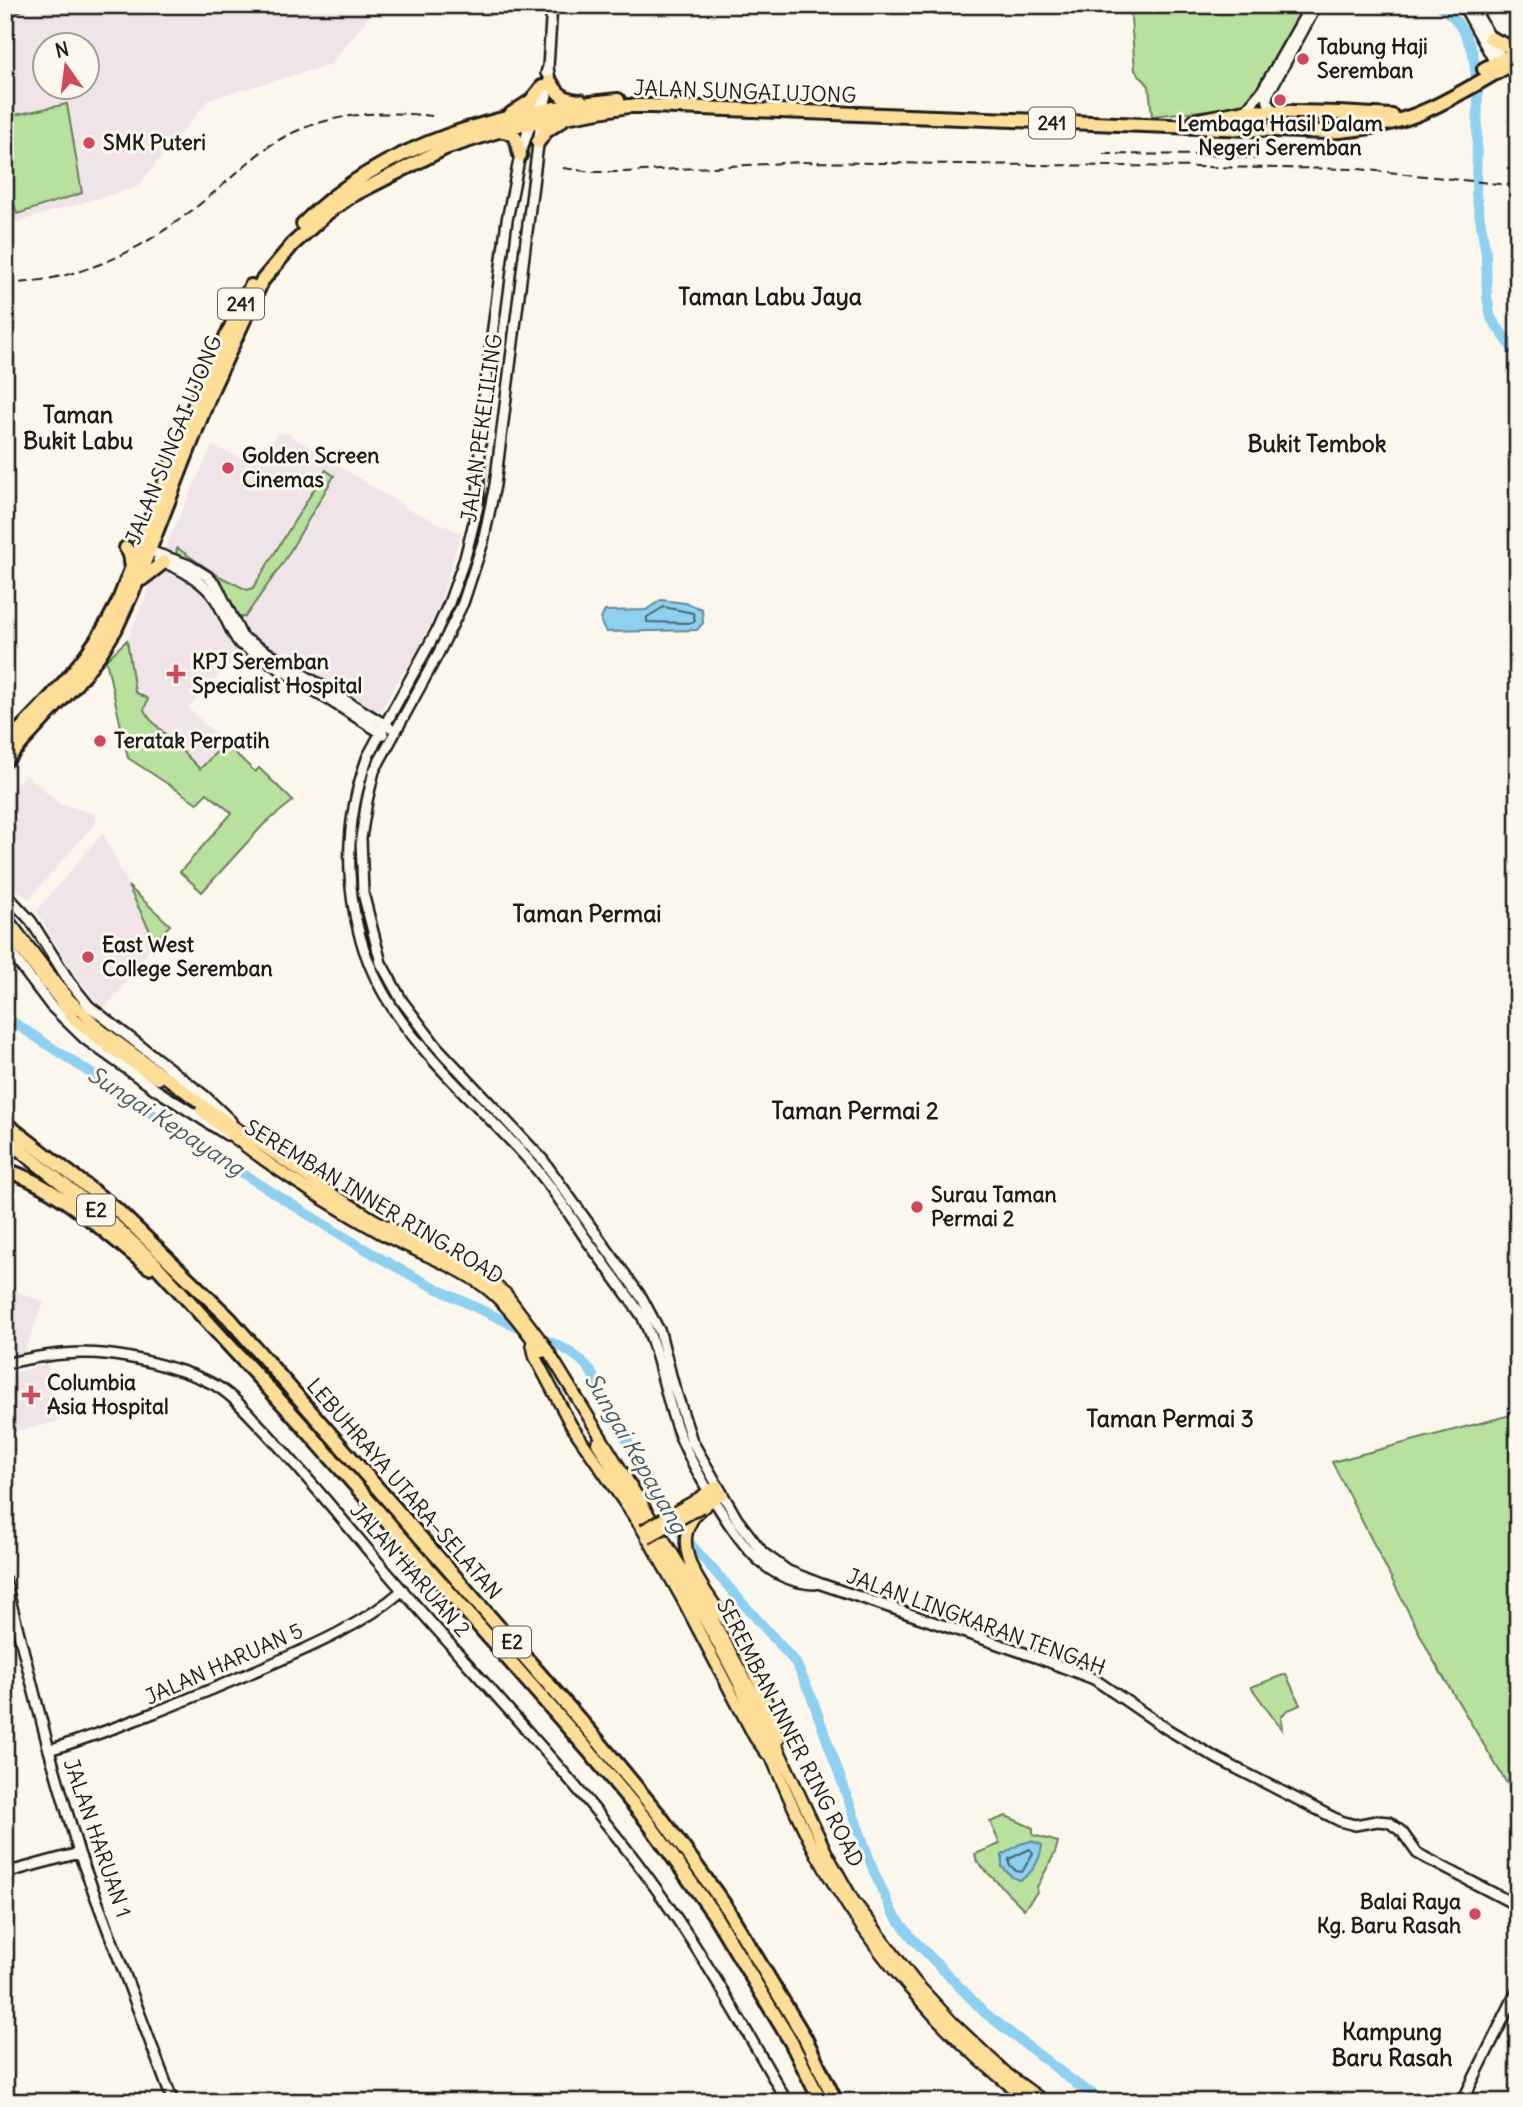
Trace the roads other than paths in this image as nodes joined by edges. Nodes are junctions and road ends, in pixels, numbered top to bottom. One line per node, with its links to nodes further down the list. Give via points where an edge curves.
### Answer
1 (19, 5): 7 (street)
2 (552, 5): 12 (street)
3 (1311, 5): 13 (street)
4 (1317, 5): 13 (street)
5 (1463, 5): 11 (street)
6 (1472, 5): 8 (street)
7 (5, 8)
8 (1490, 38): 9 (highway); 11 (street)
9 (1518, 45)
10 (1518, 51): 11 (highway, JALAN SUNGAI UJONG / 241)
11 (1504, 64): 14 (highway, JALAN SUNGAI UJONG / 241)
12 (547, 78): 15 (highway, via 560,96 569,100); 20 (street); 22 (highway, via 524,106)
13 (1273, 78): 16 (street); 17 (street, via 1267,96)
14 (1467, 83): 18 (highway, JALAN SUNGAI UJONG / 241, via 1437,106 1394,122 1326,132 651,106); 19 (highway, JALAN SUNGAI UJONG / 241)
15 (606, 101): 20 (highway, JALAN SUNGAI UJONG / 241); 21 (highway, JALAN SUNGAI UJONG / 241, via 650,97)
16 (1245, 111): 17 (highway); 21 (highway)
17 (1273, 111): 19 (highway)
18 (568, 116): 20 (highway, JALAN SUNGAI UJONG / 241); 23 (highway)
19 (1392, 116): 21 (highway, JALAN SUNGAI UJONG / 241, via 1327,125)
20 (537, 117): 22 (highway, JALAN SUNGAI UJONG / 241); 23 (street, JALAN PEKELILING); 24 (street, JALAN PEKELILING)
21 (1194, 121)
22 (500, 125): 24 (highway, via 514,136); 27 (highway, JALAN SUNGAI UJONG / 241, via 351,196 301,236 262,281)
23 (538, 142): 26 (street, JALAN PEKELILING)
24 (520, 155): 25 (street, JALAN PEKELILING)
25 (515, 176): 26 (street, via 526,170); 31 (street, JALAN PEKELILING, via 488,353 478,506 449,603)
26 (535, 179): 32 (street, JALAN PEKELILING, via 495,485 482,542 463,603)
27 (152, 528): 28 (highway, JALAN SUNGAI UJONG / 241); 28 (highway, via 136,540); 29 (highway)
28 (138, 550): 29 (street); 30 (highway, JALAN SUNGAI UJONG / 241); 33 (highway, JALAN SUNGAI UJONG, via 130,554 132,568 93,649)
29 (166, 560): 30 (highway); 31 (street, via 208,590 240,643)
30 (136, 584): 34 (highway, JALAN SUNGAI UJONG / 241, via 99,655)
31 (382, 729): 32 (street); 45 (street, JALAN LINGKARAN TENGAH, via 361,774 350,840 354,906 374,976 407,1028 543,1177)
32 (392, 735): 47 (street, JALAN LINGKARAN TENGAH, via 374,771 361,838 363,892 386,973 421,1028 543,1160 642,1298)
33 (5, 745)
34 (5, 761)
35 (5, 893): 41 (street, SEREMBAN INNER RING ROAD, via 31,921 89,1006 205,1096)
36 (5, 916): 39 (main road)
37 (5, 929): 39 (main road)
38 (5, 945): 41 (street, SEREMBAN INNER RING ROAD, via 38,992 85,1040 216,1129)
39 (41, 968): 41 (main road, via 100,1028); 41 (main road, via 73,1018 223,1128)
40 (5, 1123): 67 (highway, LEBUHRAYA UTARA–SELATAN / E2, via 116,1209 229,1318 599,1742 724,1904 805,2038)
41 (242, 1137): 46 (main road, SEREMBAN INNER RING ROAD, via 280,1171 379,1232 486,1288); 48 (main road, SEREMBAN INNER RING ROAD, via 375,1220 485,1277 523,1314)
42 (5, 1138): 44 (highway, LEBUHRAYA UTARA–SELATAN / E2, via 134,1242)
43 (5, 1170): 44 (highway, via 56,1195)
44 (180, 1291): 66 (highway, LEBUHRAYA UTARA–SELATAN / E2, via 647,1822 713,1913 791,2042)
45 (642, 1316): 47 (street); 50 (street, JALAN LINGKARAN TENGAH)
46 (530, 1337): 48 (main road, SEREMBAN INNER RING ROAD); 53 (main road, via 535,1357 571,1425)
47 (664, 1345): 50 (street, via 660,1351); 51 (street, JALAN LINGKARAN TENGAH, via 686,1426)
48 (550, 1359): 57 (main road, SEREMBAN INNER RING ROAD, via 660,1545)
49 (5, 1364): 55 (street, JALAN HARUAN 2, via 51,1354 104,1353 153,1363 211,1383 235,1400 275,1442)
50 (664, 1389): 51 (street, JALAN LINGKARAN TENGAH, via 678,1433)
51 (715, 1492): 52 (main road); 60 (street, JALAN LINGKARAN TENGAH, via 763,1553 788,1571 1094,1679 1216,1758 1340,1821 1392,1824 1424,1857)
52 (698, 1504): 53 (main road, bridge); 57 (main road, via 685,1540 689,1560 748,1660 768,1704)
53 (645, 1534): 57 (main road, via 755,1738)
54 (5, 1580): 56 (street, JALAN HARUAN 1)
55 (402, 1590): 56 (street, JALAN HARUAN 5, via 344,1630 282,1659 145,1717); 65 (street, JALAN HARUAN 2, via 554,1760 635,1861 688,1934)
56 (49, 1750): 58 (street, JALAN HARUAN 1)
57 (780, 1763): 62 (main road, SEREMBAN INNER RING ROAD, via 816,1853 849,1909 945,2029); 63 (main road, SEREMBAN INNER RING ROAD, via 853,1900 888,1949 954,2024)
58 (79, 1853): 59 (street); 64 (street, JALAN HARUAN 1)
59 (5, 1873)
60 (1518, 1906)
61 (1518, 1989): 72 (street)
62 (992, 2072): 68 (main road); 69 (main road, SEREMBAN INNER RING ROAD)
63 (1028, 2089): 70 (main road, SEREMBAN INNER RING ROAD); 71 (main road)
64 (173, 2102)
65 (787, 2102)
66 (821, 2102)
67 (836, 2102)
68 (1019, 2102)
69 (1031, 2102)
70 (1045, 2102)
71 (1051, 2102)
72 (1462, 2102)

